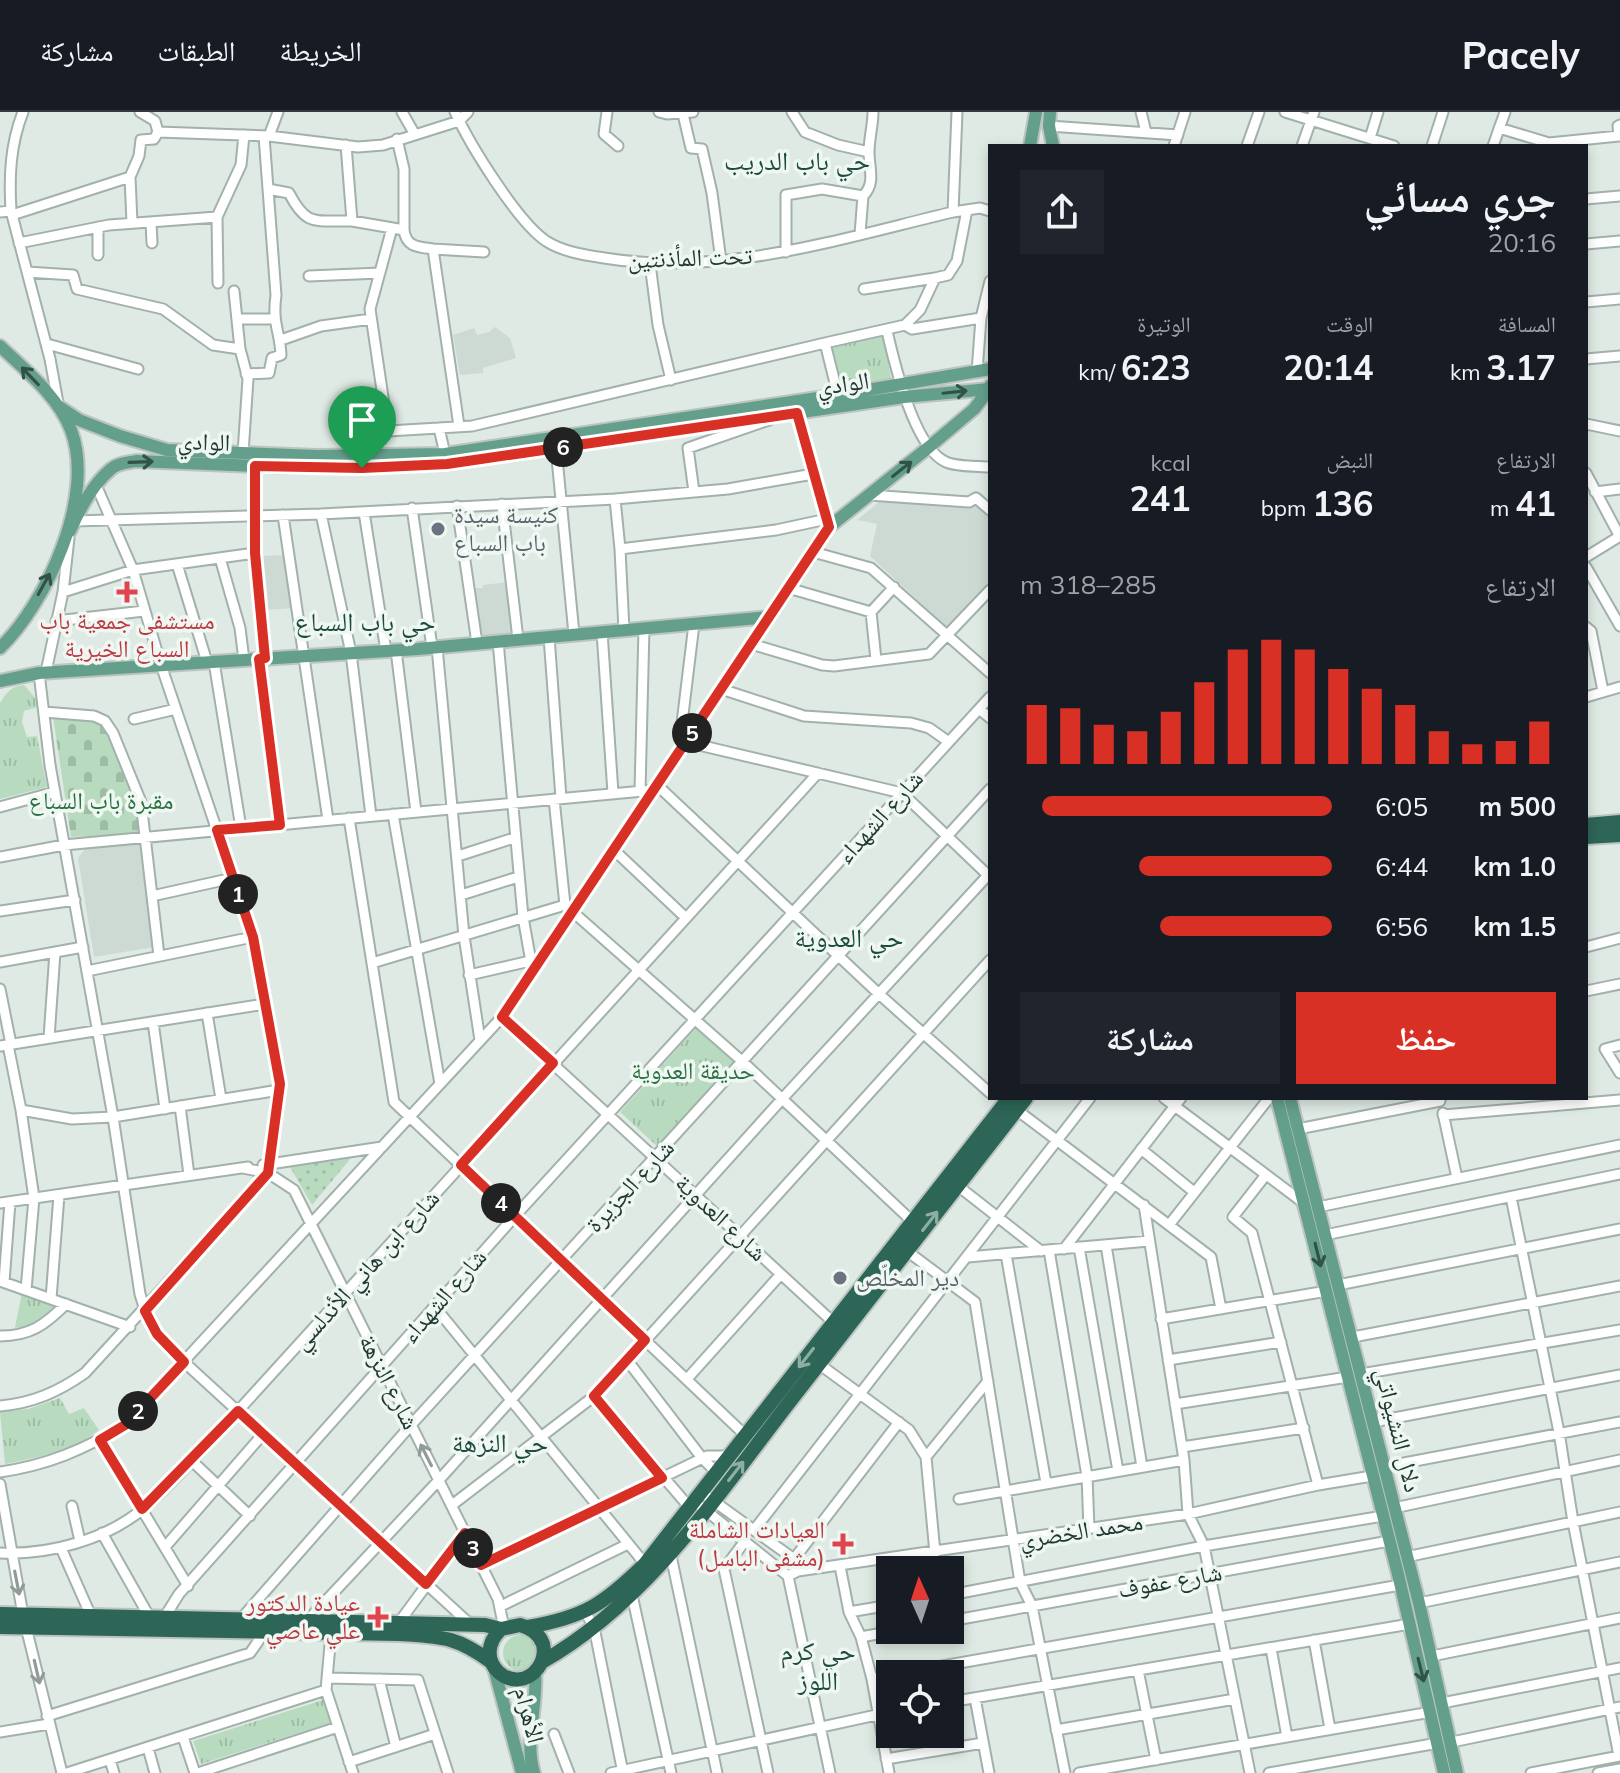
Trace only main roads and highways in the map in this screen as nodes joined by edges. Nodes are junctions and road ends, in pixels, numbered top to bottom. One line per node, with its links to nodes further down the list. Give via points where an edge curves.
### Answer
1 (1036, 112): 3 (main road)
2 (1050, 119): 4 (main road)
3 (1030, 144)
4 (1053, 144)
5 (0, 346): 10 (main road, one-way to 5)
6 (983, 370): 8 (main road, الوادي)
7 (988, 388): 8 (main road, الوادي, one-way to 7)
8 (902, 391): 10 (main road, الوادي, via 838,395 445,454 167,450 79,420); 11 (main road, الوادي, one-way to 8, via 96,485 120,464 136,461 362,468 447,464 797,413)
9 (988, 391): 13 (main road, one-way to 9, via 42,673 435,647 769,617 828,523 929,447)
10 (58, 406): 11 (main road, via 75,447)
11 (72, 526): 12 (main road, one-way to 11, via 47,582)
12 (0, 648)
13 (0, 681)
14 (1620, 822): 15 (highway)
15 (1588, 825)
16 (1620, 835): 17 (highway)
17 (1588, 837)
18 (1278, 1100): 21 (main road, دلال النشيواتي)
19 (1291, 1100): 21 (main road, دلال النشيواتي)
20 (1010, 1102): 25 (highway, one-way to 25, via 728,1456); 25 (highway, one-way to 20, via 819,1364 958,1186)
21 (1312, 1206): 22 (main road, دلال النشيواتي, one-way to 22); 22 (main road, دلال النشيواتي, via 1325,1235)
22 (1332, 1288): 23 (main road, دلال النشيواتي); 23 (main road, دلال النشيواتي, via 1353,1337)
23 (1355, 1375): 24 (main road, دلال النشيواتي); 24 (main road, دلال النشيواتي, via 1373,1422)
24 (1380, 1472): 37 (main road, دلال النشيواتي, one-way to 37, via 1383,1516); 38 (main road, دلال النشيواتي, via 1419,1603)
25 (701, 1502): 29 (highway, via 617,1591 565,1621); 32 (highway, via 670,1551 632,1595)
26 (0, 1614): 27 (highway)
27 (25, 1621): 28 (highway); 30 (highway, via 91,1616); 31 (highway, via 448,1637)
28 (0, 1627)
29 (528, 1627): 30 (highway); 32 (highway, via 542,1642)
30 (502, 1628): 31 (highway, via 490,1643)
31 (492, 1664): 32 (highway, via 513,1679 525,1678); 34 (main road, الأهرام)
32 (539, 1667): 33 (main road, الأهرام)
33 (531, 1727): 34 (main road, via 519,1720); 36 (main road, الأهرام, via 528,1755)
34 (510, 1728): 35 (main road, الأهرام)
35 (522, 1773)
36 (534, 1773)
37 (1444, 1773)
38 (1457, 1773)

